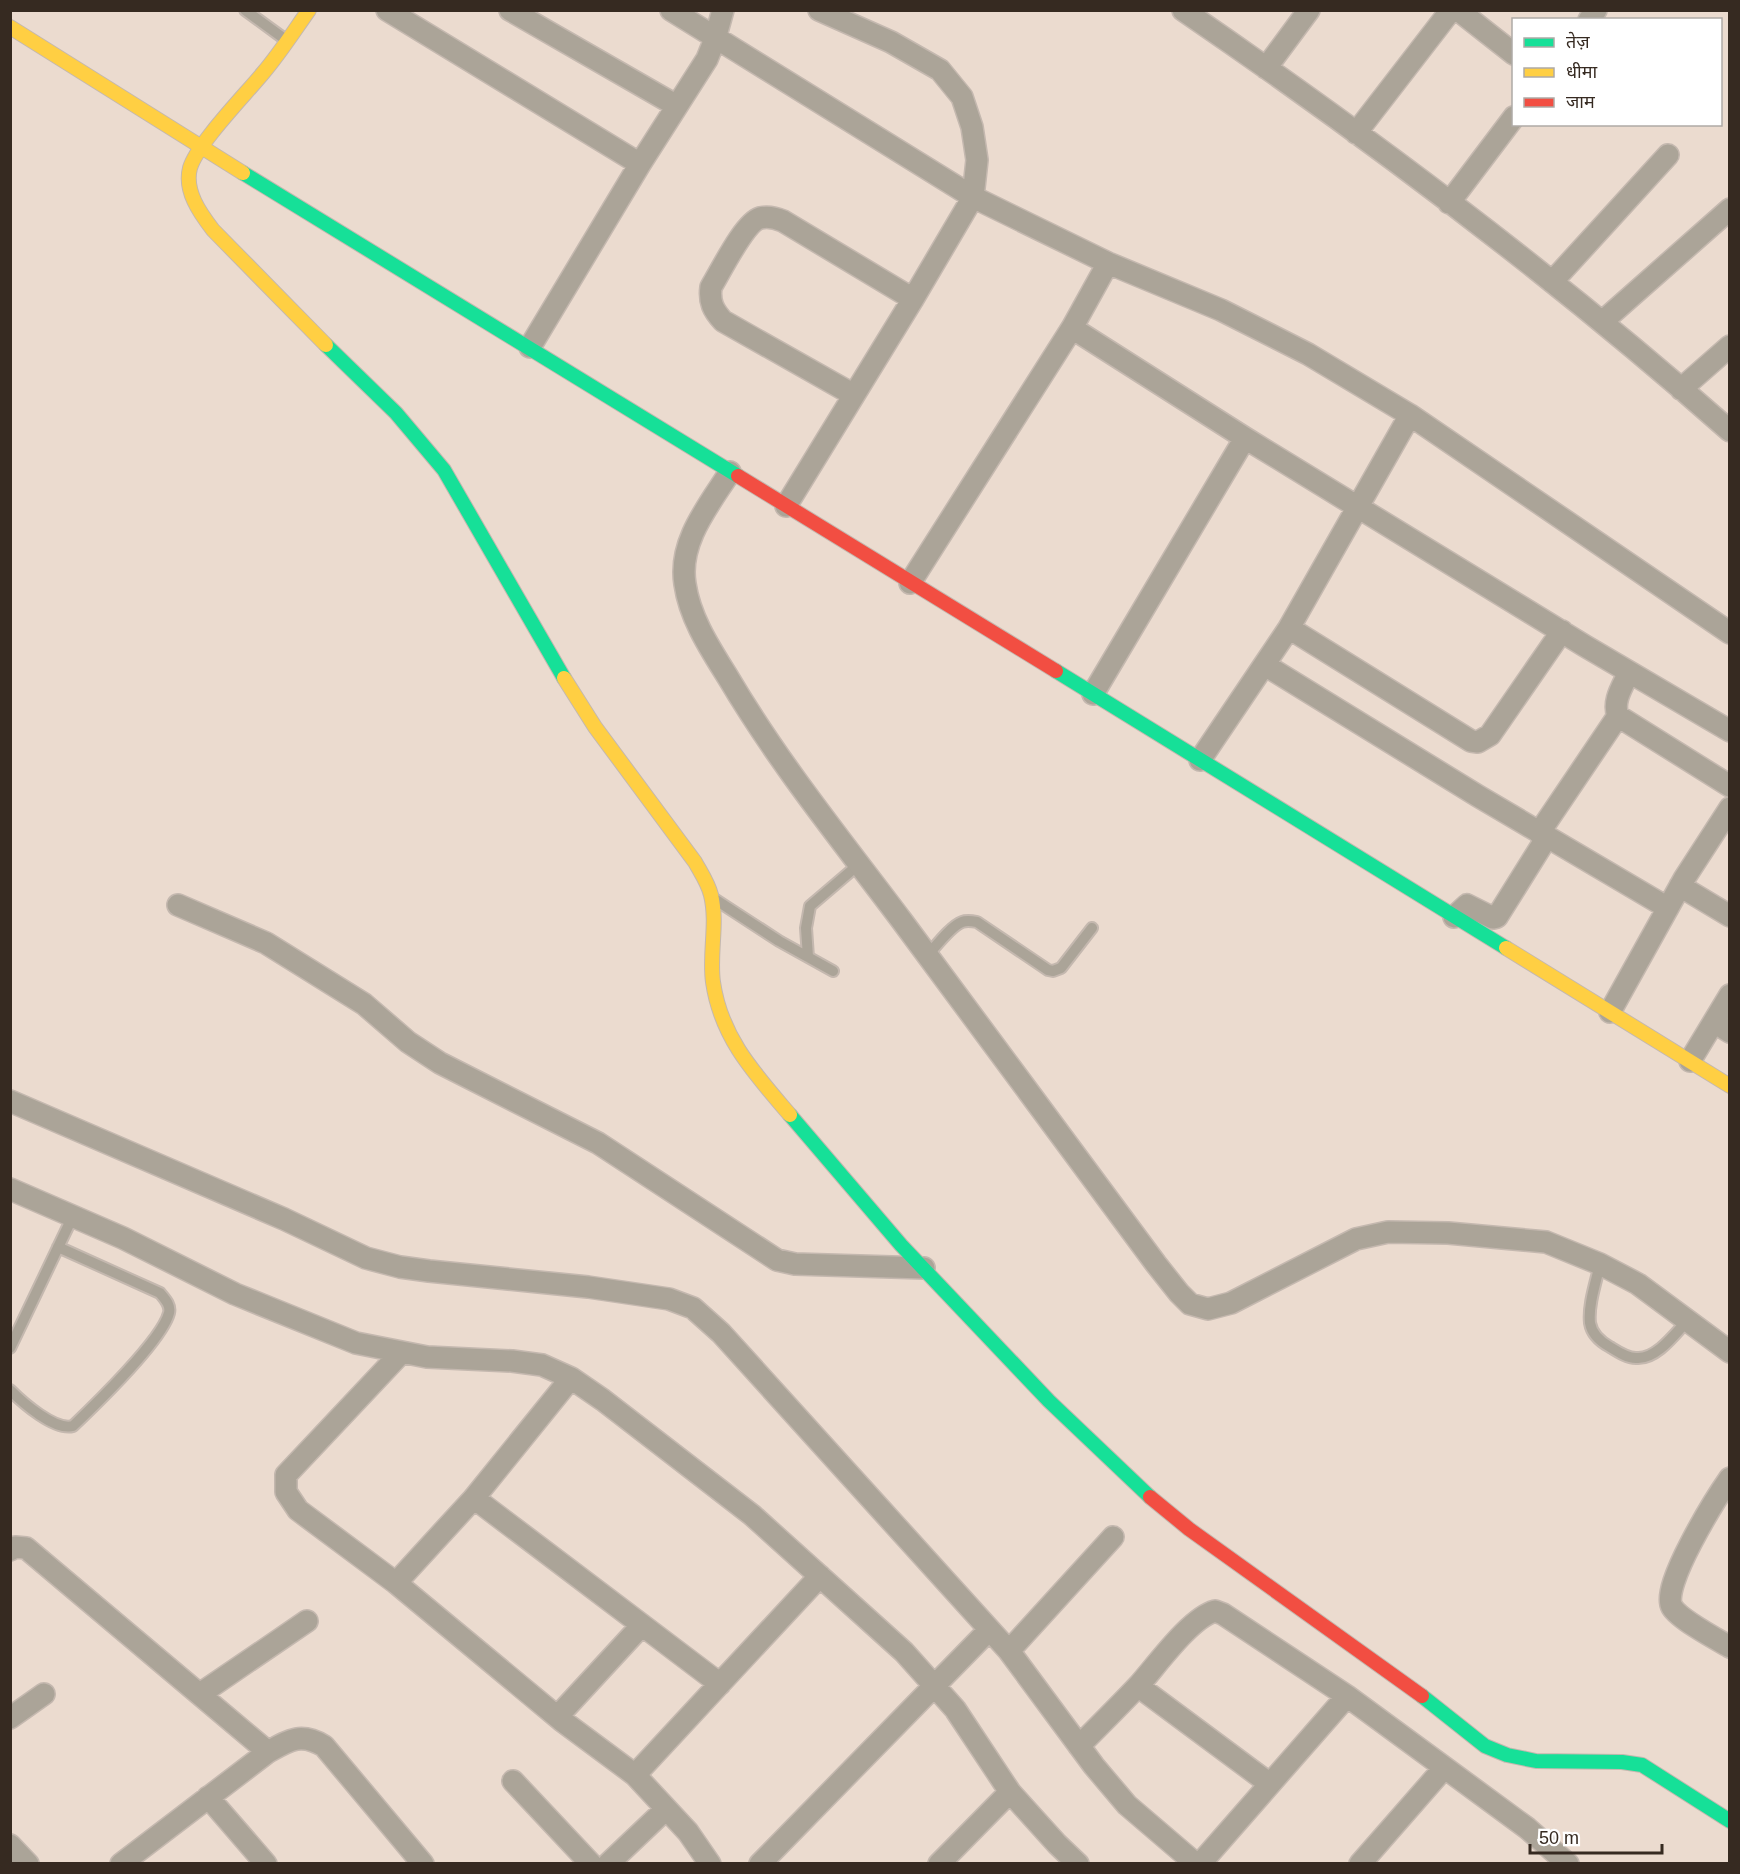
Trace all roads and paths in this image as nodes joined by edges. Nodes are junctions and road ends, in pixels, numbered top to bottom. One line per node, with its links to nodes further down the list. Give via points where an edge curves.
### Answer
1 (245, 10): 14 (lane)
2 (309, 10): 14 (street)
3 (387, 10): 22 (street)
4 (510, 10): 17 (street)
5 (671, 10): 13 (street)
6 (723, 10): 13 (street)
7 (819, 10): 23 (street, via 891,42 940,70 962,97 972,127 977,160)
8 (1183, 10): 16 (street)
9 (1309, 10): 16 (street)
10 (1451, 10): 19 (street)
11 (1458, 10): 15 (street)
12 (10, 27): 20 (street)
13 (715, 39): 17 (street, via 707,59); 23 (street)
14 (287, 41): 20 (street)
15 (1512, 52)
16 (1266, 68): 19 (street)
17 (676, 106): 22 (street)
18 (1512, 120): 24 (street)
19 (1356, 133): 24 (street)
20 (201, 147): 32 (street); 56 (street, via 190,168 190,188 197,209 307,326 396,412 444,470 595,727 695,862)
21 (1668, 155): 27 (street)
22 (640, 164): 32 (street)
23 (973, 197): 26 (street); 28 (street)
24 (1449, 203): 27 (street)
25 (1730, 209): 29 (street)
26 (1108, 263): 30 (street); 35 (street, via 1221,310 1308,354)
27 (1552, 282): 29 (street)
28 (913, 299): 34 (street); 34 (street, via 783,221 759,218 748,225 711,287 714,311 723,321)
29 (1602, 322): 33 (street)
30 (1072, 328): 37 (street); 41 (street)
31 (1730, 346): 33 (street)
32 (530, 347): 38 (street)
33 (1682, 389): 36 (street)
34 (854, 396): 39 (street)
35 (1410, 415): 40 (street); 44 (street)
36 (1727, 425)
37 (1245, 438): 40 (street); 47 (street)
38 (730, 472): 39 (street); 54 (street, via 695,527 685,554 684,582 691,610 748,711)
39 (786, 506): 41 (street)
40 (1359, 507): 42 (street); 43 (street)
41 (909, 583): 47 (street)
42 (1289, 628): 43 (street, via 1478,742 1490,735); 45 (street)
43 (1562, 632): 46 (street)
44 (1730, 633)
45 (1265, 665): 50 (street); 53 (street)
46 (1629, 672): 48 (street, via 1616,702); 49 (street)
47 (1093, 694): 50 (street)
48 (1618, 716): 51 (street); 53 (street)
49 (1730, 731)
50 (1200, 760): 60 (street)
51 (1730, 786)
52 (1730, 808): 55 (street)
53 (1543, 835): 58 (street); 60 (street, via 1497,917 1467,905)
54 (858, 866): 62 (street); 63 (lane, via 810,906 806,928)
55 (1680, 886): 58 (street); 59 (street)
56 (711, 896): 63 (lane); 75 (street, via 713,979 718,1008 730,1037 768,1091)
57 (178, 905): 75 (street, via 266,943 364,1004 408,1042 440,1063 598,1143 777,1260 795,1264)
58 (1668, 908): 66 (street)
59 (1730, 916)
60 (1454, 917): 66 (street)
61 (1092, 928): 62 (lane, via 1061,968 1053,971 969,921 955,927)
62 (927, 956): 74 (street, via 1156,1264 1190,1304 1208,1309 1231,1302 1356,1239 1388,1232 1546,1242)
63 (808, 957): 64 (lane)
64 (833, 971)
65 (1730, 995): 67 (street)
66 (1610, 1012): 68 (street)
67 (1722, 1027): 68 (street)
68 (1690, 1061): 69 (street)
69 (1730, 1086)
70 (10, 1101): 90 (street, via 366,1258 429,1271 669,1299 693,1308 721,1333)
71 (10, 1189): 72 (street)
72 (73, 1216): 73 (lane); 79 (street, via 235,1294 356,1343)
73 (58, 1247): 77 (lane); 81 (lane, via 160,1293 168,1303 169,1314 148,1348 73,1426 54,1424)
74 (1600, 1264): 76 (street, via 1638,1284); 76 (lane, via 1590,1322 1603,1343 1628,1357 1647,1357)
75 (924, 1268): 110 (street, via 1049,1401 1140,1489 1188,1529 1417,1692 1485,1746 1536,1761 1642,1765)
76 (1688, 1321): 78 (street)
77 (10, 1348)
78 (1730, 1352)
79 (401, 1353): 80 (street, via 542,1365); 87 (street, via 286,1475 284,1483 285,1492 298,1510)
80 (571, 1378): 83 (street); 86 (street, via 752,1515)
81 (10, 1390)
82 (1730, 1478): 91 (street, via 1677,1570 1669,1598 1680,1615)
83 (474, 1498): 87 (street); 89 (street)
84 (1113, 1537): 92 (street)
85 (10, 1550): 97 (street, via 26,1548)
86 (820, 1576): 93 (street, via 904,1652); 94 (street)
87 (396, 1583): 99 (street)
88 (307, 1621): 97 (street)
89 (642, 1625): 94 (street); 99 (street)
90 (983, 1636): 92 (street); 93 (street)
91 (1730, 1647)
92 (1009, 1651): 101 (street)
93 (941, 1679): 107 (street, via 955,1709); 119 (street)
94 (720, 1684): 104 (street)
95 (1138, 1686): 98 (street, via 1186,1631 1215,1611); 101 (street); 106 (street)
96 (44, 1694): 100 (street)
97 (200, 1694): 102 (street)
98 (1347, 1696): 103 (street); 106 (street)
99 (558, 1716): 104 (street)
100 (10, 1718)
101 (1079, 1746): 122 (street, via 1127,1805)
102 (268, 1752): 108 (street); 115 (street, via 298,1738 324,1746)
103 (1444, 1768): 123 (street); 124 (street)
104 (635, 1775): 109 (street)
105 (513, 1782): 116 (street)
106 (1270, 1784): 122 (street)
107 (1010, 1792): 120 (street); 121 (street)
108 (208, 1797): 113 (street); 114 (street)
109 (666, 1809): 117 (street); 118 (street)
110 (1730, 1821)
111 (10, 1845): 112 (street)
112 (28, 1863)
113 (121, 1863)
114 (266, 1863)
115 (423, 1863)
116 (591, 1863)
117 (608, 1863)
118 (710, 1863)
119 (760, 1863)
120 (939, 1863)
121 (1078, 1863)
122 (1198, 1863)
123 (1360, 1863)
124 (1568, 1863)

